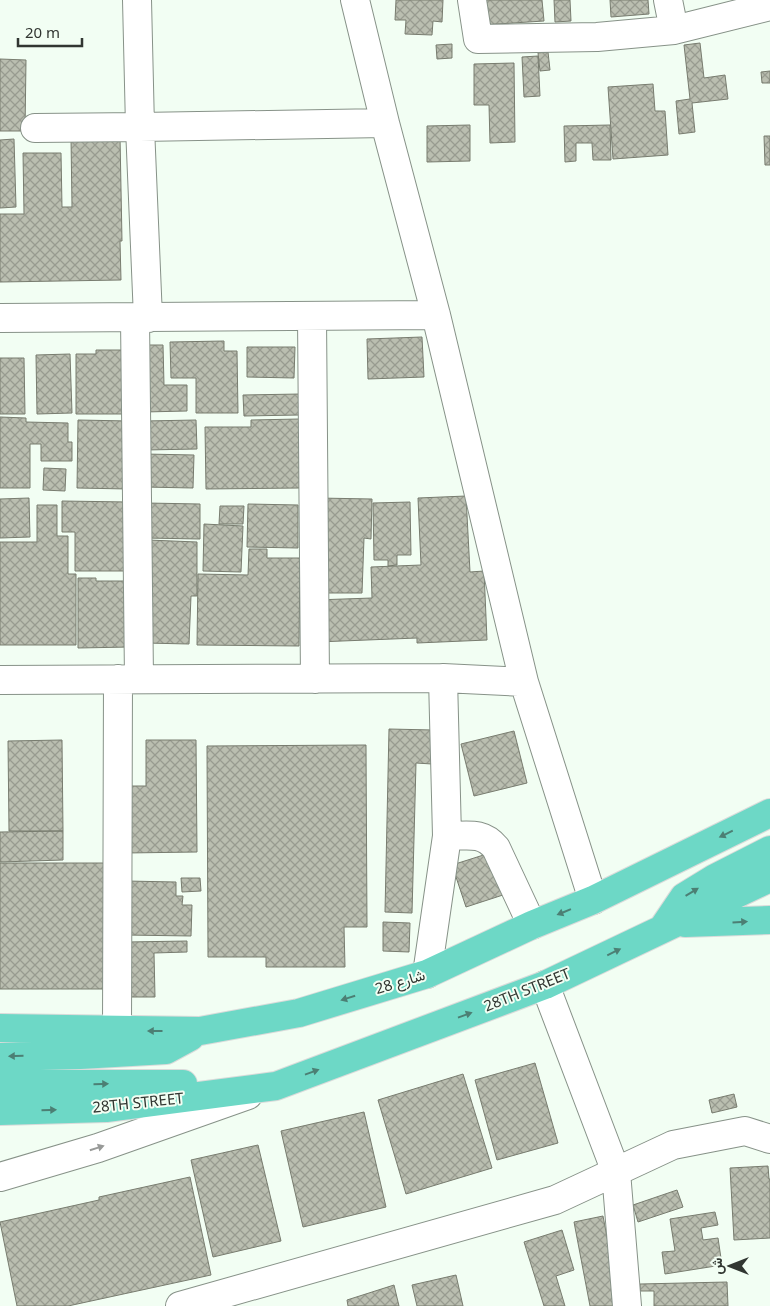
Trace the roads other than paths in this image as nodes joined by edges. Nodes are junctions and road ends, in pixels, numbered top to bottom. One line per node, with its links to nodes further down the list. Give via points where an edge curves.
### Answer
1 (137, 0): 8 (street)
2 (355, 0): 7 (street)
3 (472, 0): 6 (street, via 478,39)
4 (668, 0): 6 (street)
5 (770, 6): 6 (street)
6 (674, 30)
7 (385, 123): 8 (street); 10 (street)
8 (140, 127): 9 (street); 13 (street)
9 (35, 128)
10 (436, 315): 11 (street); 18 (street)
11 (312, 317): 13 (street); 14 (street)
12 (0, 318): 13 (street)
13 (141, 318): 16 (street)
14 (315, 678): 15 (street); 16 (street)
15 (443, 678): 18 (street); 20 (street)
16 (128, 679): 17 (street); 32 (street)
17 (0, 680)
18 (524, 682): 25 (street)
19 (770, 813): 25 (main road, شارع 28, one-way to 25)
20 (447, 836): 27 (street, via 489,839); 29 (street)
21 (770, 850): 28 (main road, one-way to 21, via 684,897)
22 (770, 878): 23 (main road, 28TH STREET)
23 (732, 898): 24 (main road); 28 (main road, 28TH STREET)
24 (770, 899)
25 (593, 900): 27 (main road, شارع 28, one-way to 27)
26 (770, 920): 28 (main road, one-way to 26)
27 (532, 925): 29 (main road, شارع 28)
28 (669, 926): 30 (main road, 28TH STREET, one-way to 28)
29 (427, 974): 33 (main road, شارع 28, one-way to 33, via 299,1013)
30 (545, 985): 36 (main road, 28TH STREET, one-way to 30); 39 (street)
31 (0, 1028): 32 (main road, شارع 28)
32 (117, 1031): 33 (main road, شارع 28, one-way to 32)
33 (200, 1031): 34 (main road, one-way to 34, via 166,1050)
34 (0, 1057)
35 (0, 1084): 36 (main road, 28TH STREET, one-way to 36)
36 (276, 1086): 37 (main road, 28TH STREET, one-way to 36, via 106,1108); 40 (street, one-way to 36, via 98,1148)
37 (0, 1111)
38 (770, 1140): 39 (street, via 745,1131 673,1145)
39 (616, 1172): 41 (street, via 555,1200); 42 (street)
40 (0, 1177)
41 (180, 1306)
42 (627, 1306)

